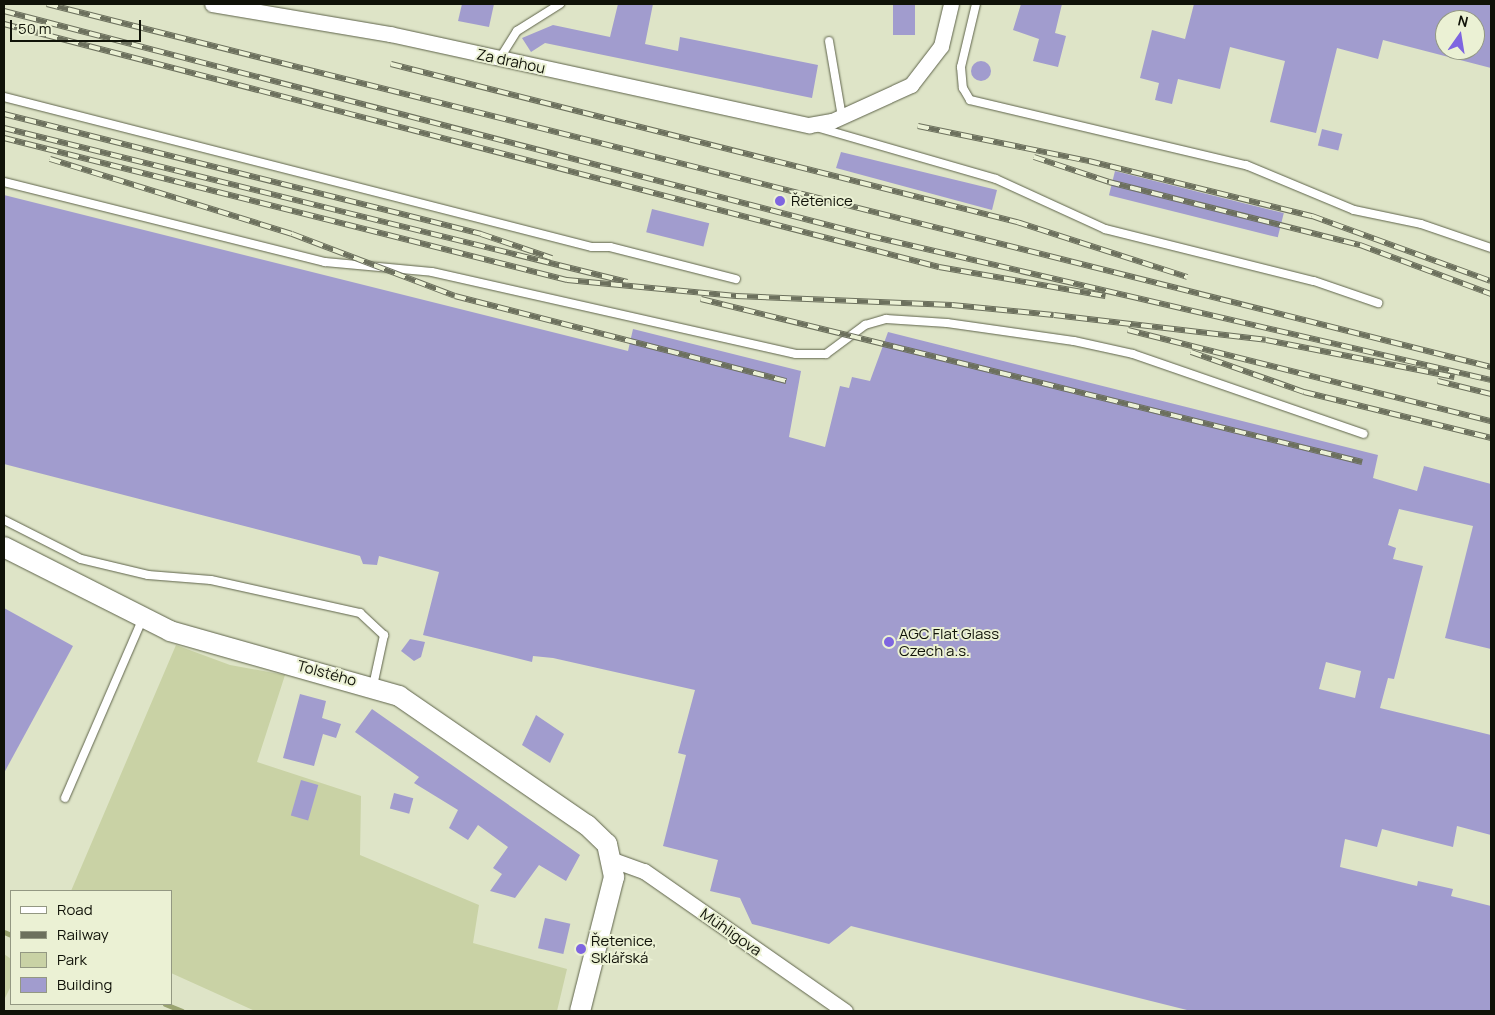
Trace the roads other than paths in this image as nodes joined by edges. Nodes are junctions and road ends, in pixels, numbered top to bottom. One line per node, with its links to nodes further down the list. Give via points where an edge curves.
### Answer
1 (212, 4): 5 (street, Za drahou)
2 (560, 4): 7 (lane, via 517,31)
3 (951, 4): 9 (street, via 941,46 922,75 911,85)
4 (976, 4): 12 (lane, via 961,67 963,88 970,100 1246,165 1354,210 1421,224)
5 (252, 8): 7 (street, Za drahou)
6 (828, 41): 9 (lane)
7 (500, 58): 10 (street, Za drahou)
8 (4, 98): 13 (lane, via 592,247 610,247)
9 (842, 117): 10 (street)
10 (809, 125): 14 (lane, via 996,180 1105,229 1314,281)
11 (4, 182): 15 (lane, via 325,262 432,272 796,354 826,354 865,325 886,319 947,323 1074,341 1186,371)
12 (1491, 248)
13 (736, 279)
14 (1378, 303)
15 (1364, 434)
16 (4, 520): 19 (lane, via 81,559 148,575 211,580 360,613 384,635)
17 (4, 547): 18 (street, Tolstého)
18 (142, 620): 19 (street, Tolstého); 20 (lane)
19 (373, 686): 21 (street, Tolstého, via 424,711 587,825 607,844)
20 (65, 798)
21 (613, 860): 22 (street, via 610,898); 23 (street, Mühligova, via 644,872)
22 (582, 1011)
23 (845, 1011)

